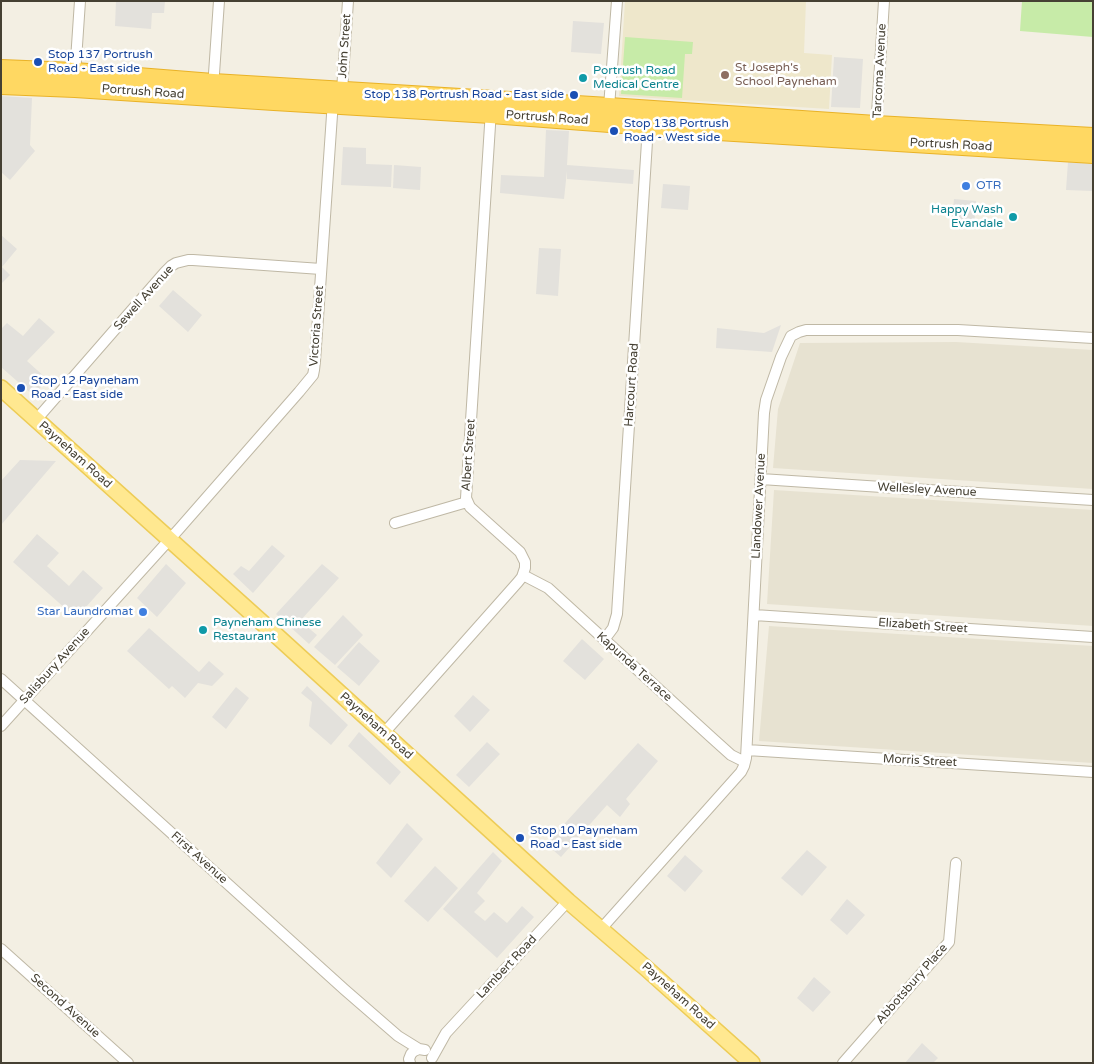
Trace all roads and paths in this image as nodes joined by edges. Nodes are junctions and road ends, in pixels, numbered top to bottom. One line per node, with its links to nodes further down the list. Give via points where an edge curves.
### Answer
1 (80, 1): 7 (street)
2 (219, 1): 9 (street)
3 (348, 1): 10 (street, John Street)
4 (617, 1): 12 (street)
5 (884, 1): 14 (street, Tarcoma Avenue)
6 (1, 69): 7 (highway, Portrush Road)
7 (75, 80): 8 (highway, Portrush Road); 9 (highway, Portrush Road)
8 (1, 85)
9 (212, 90): 10 (highway, Portrush Road)
10 (337, 98): 11 (highway, Portrush Road); 17 (street, Victoria Street, via 329,153)
11 (492, 107): 12 (highway, Portrush Road); 13 (highway, Portrush Road); 23 (street, Albert Street)
12 (609, 107): 14 (highway, Portrush Road)
13 (648, 126): 14 (highway, Portrush Road); 29 (street, Harcourt Road, via 617,614 613,628)
14 (876, 133): 15 (highway, Portrush Road); 16 (highway, Portrush Road)
15 (1093, 137)
16 (1093, 154)
17 (321, 269): 20 (street, Sewell Avenue, via 193,260 170,266); 25 (street, Victoria Street, via 312,375)
18 (1093, 338): 21 (street, Llandower Avenue, via 958,330 799,332 791,336 787,344 766,400)
19 (1, 388): 20 (main road, Payneham Road)
20 (36, 420): 25 (main road, Payneham Road)
21 (761, 479): 22 (street, Wellesley Avenue); 27 (street, Llandower Avenue)
22 (1093, 500)
23 (467, 502): 24 (street); 26 (street, Albert Street, via 520,552 525,562)
24 (395, 523)
25 (169, 539): 31 (street, Salisbury Avenue); 33 (main road, Payneham Road)
26 (522, 574): 29 (street, Kapunda Terrace, via 548,588); 33 (street)
27 (754, 615): 28 (street, Elizabeth Street); 34 (street, Llandower Avenue)
28 (1093, 637)
29 (604, 640): 35 (street, Kapunda Terrace, via 711,737)
30 (1, 679): 31 (street, First Avenue)
31 (24, 700): 32 (street, Salisbury Avenue); 42 (street, First Avenue)
32 (1, 726)
33 (384, 733): 38 (main road, Payneham Road)
34 (747, 750): 35 (street, Llandower Avenue); 36 (street, Morris Street)
35 (745, 762): 39 (street, Llandower Avenue, via 741,772)
36 (1093, 772)
37 (956, 863): 48 (street, Abbotsbury Place, via 949,942)
38 (568, 901): 39 (main road, Payneham Road); 41 (street, Lambert Road)
39 (601, 929): 47 (main road, Payneham Road)
40 (1, 949): 46 (street, Second Avenue)
41 (446, 1033): 43 (street, Lambert Road); 45 (street, Lambert Road)
42 (398, 1036): 43 (street, First Avenue); 44 (street, First Avenue)
43 (421, 1049): 44 (street, Lambert Road, via 414,1051); 45 (street, First Avenue, via 429,1053)
44 (410, 1060)
45 (431, 1060)
46 (128, 1063)
47 (752, 1063)
48 (843, 1063)

